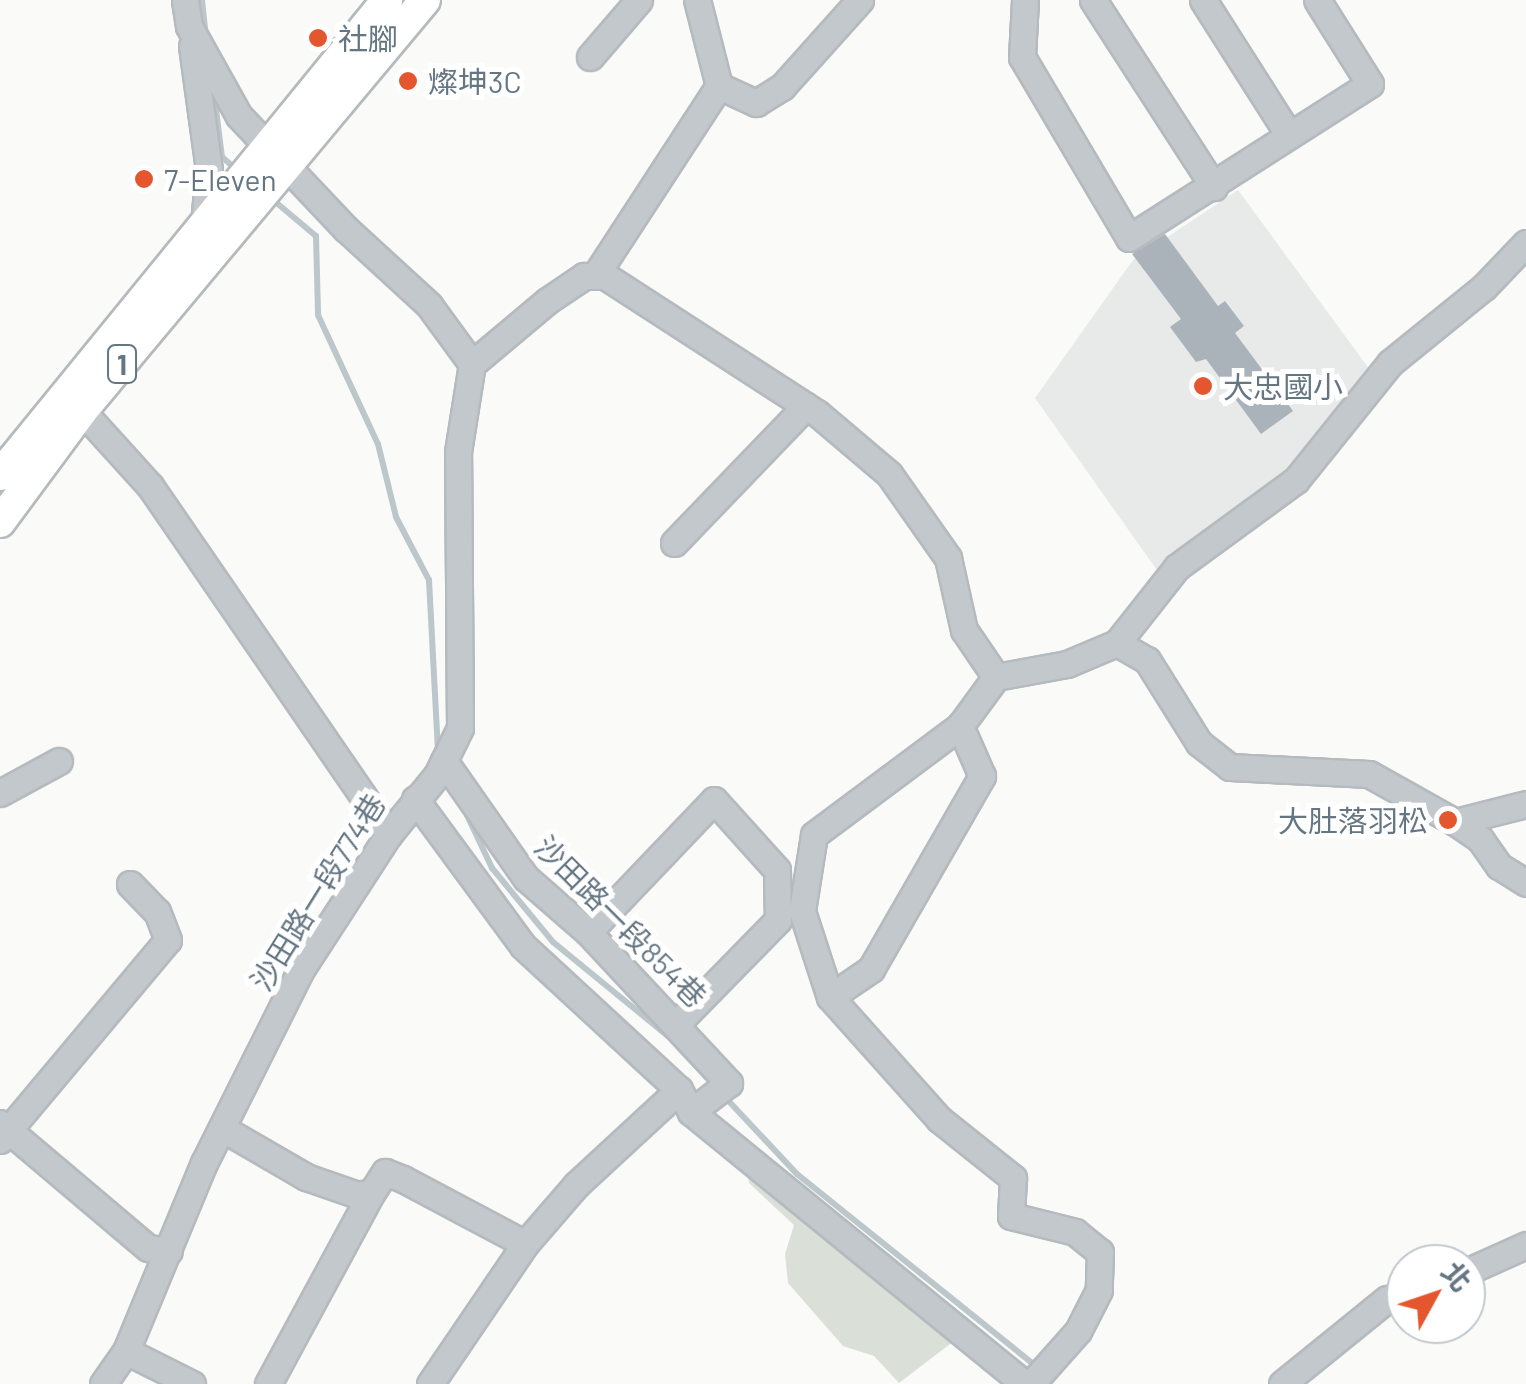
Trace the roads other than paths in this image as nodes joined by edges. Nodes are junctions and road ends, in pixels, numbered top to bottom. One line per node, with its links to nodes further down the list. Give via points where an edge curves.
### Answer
1 (386, 0): 14 (main road, 1)
2 (426, 0): 14 (main road, 1)
3 (639, 0): 11 (street)
4 (696, 0): 12 (street)
5 (860, 0): 12 (street, via 782,87 756,103)
6 (1025, 0): 15 (street, via 1022,57 1130,238)
7 (1094, 0): 15 (street)
8 (1203, 0): 13 (street)
9 (1317, 0): 13 (street, via 1370,84)
10 (187, 13): 14 (street, via 238,116); 17 (street, via 209,170)
11 (590, 57)
12 (720, 86): 19 (street)
13 (1289, 135): 15 (street)
14 (278, 156): 16 (main road, 1); 20 (street, via 429,305)
15 (1214, 187)
16 (240, 201): 17 (main road, 1); 22 (main road, 1)
17 (204, 222): 23 (main road, 1)
18 (1526, 243): 26 (street, via 1484,288 1380,372 1296,480 1177,568)
19 (595, 276): 20 (street, via 546,301); 21 (street)
20 (472, 364): 30 (street, via 458,452 460,728)
21 (806, 406): 25 (street); 27 (street, via 889,474 948,558 964,630)
22 (82, 411): 24 (main road, 1); 35 (street, via 150,486)
23 (0, 475)
24 (0, 522)
25 (674, 543)
26 (1116, 643): 27 (street, via 1066,664); 34 (street, via 1148,660 1199,742 1230,766 1368,774)
27 (996, 677): 28 (street)
28 (960, 726): 39 (street, via 982,776 870,969); 39 (street, via 814,834 802,911)
29 (58, 761): 31 (street)
30 (444, 761): 32 (street); 38 (street, 沙田路一段854巷, via 526,878)
31 (0, 793)
32 (415, 799): 35 (street, 沙田路一段774巷); 41 (street, via 524,946)
33 (1526, 804): 34 (street)
34 (1455, 822): 36 (street, via 1480,839 1498,866)
35 (389, 834): 42 (street, 沙田路一段774巷, via 300,971)
36 (1526, 883)
37 (130, 884): 43 (street, via 158,912 168,940)
38 (588, 932): 40 (street, 沙田路一段854巷); 40 (street, via 714,800 778,870 778,920)
39 (830, 997): 55 (street, via 939,1119 1012,1178 1012,1216 1076,1232 1100,1252 1099,1290 1078,1331)
40 (677, 1022): 41 (street, 沙田路一段854巷, via 729,1082)
41 (685, 1101): 45 (street, via 578,1184); 55 (street)
42 (225, 1130): 44 (street, via 306,1177 358,1194); 47 (street, 沙田路一段774巷, via 204,1163)
43 (4, 1132): 47 (street, via 148,1248)
44 (372, 1192): 45 (street, via 385,1172); 53 (street)
45 (526, 1244): 54 (street)
46 (1526, 1245): 48 (street)
47 (169, 1251): 50 (street, 沙田路一段774巷)
48 (1486, 1263)
49 (1386, 1299): 56 (street)
50 (126, 1351): 51 (street, 沙田路一段774巷); 52 (street)
51 (103, 1384)
52 (192, 1384)
53 (268, 1384)
54 (430, 1384)
55 (1028, 1384)
56 (1282, 1384)

